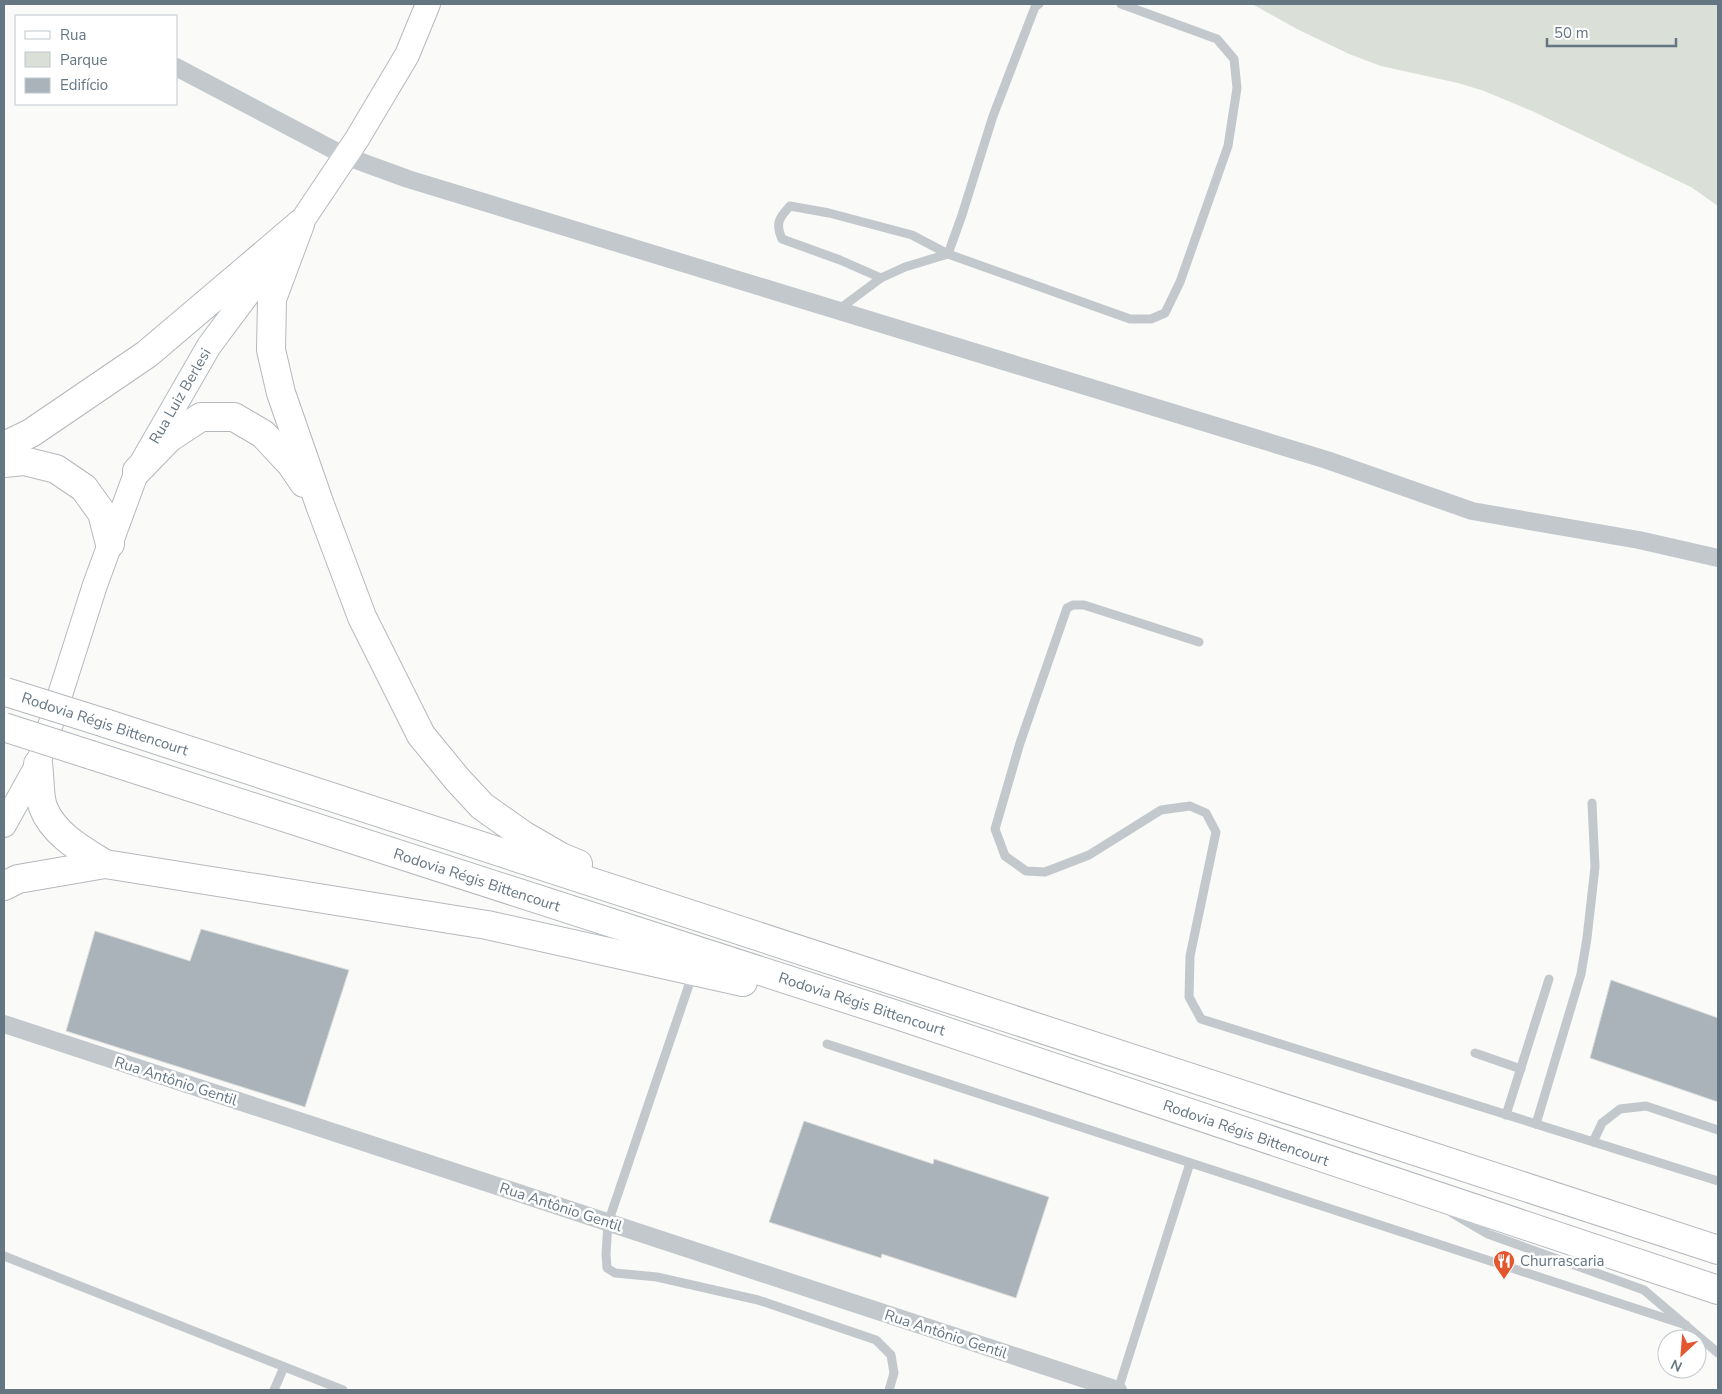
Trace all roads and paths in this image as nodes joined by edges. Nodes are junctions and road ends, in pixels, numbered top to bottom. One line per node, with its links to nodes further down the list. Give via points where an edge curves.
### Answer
1 (428, 4): 5 (street, Rua Luiz Berlesi, via 407,55)
2 (1039, 4): 7 (lane, via 1034,7 993,116)
3 (1121, 4): 7 (lane, via 1217,39 1234,59 1237,88 1228,146 1180,282 1165,313 1151,319 1130,319)
4 (178, 68): 5 (street)
5 (345, 156): 6 (street, Rua Luiz Berlesi); 9 (street, via 408,179)
6 (300, 224): 10 (highway, via 147,354 31,433); 12 (street, Rua Luiz Berlesi, via 209,346); 13 (highway, via 272,299 271,350 281,393)
7 (948, 254): 8 (lane); 8 (lane, via 912,236 829,213 790,206 781,216 778,229 782,238)
8 (881, 278): 9 (lane)
9 (838, 310): 15 (street, via 1327,460 1472,511 1639,540)
10 (4, 446)
11 (4, 463): 14 (highway, via 24,461 56,469 84,488 102,513)
12 (137, 471): 13 (highway, via 170,438 201,417 234,417 262,434 291,464); 14 (street, Rua Luiz Berlesi)
13 (320, 505): 24 (highway, via 362,617 421,735 482,806 561,857)
14 (110, 544): 19 (street, Rua Luiz Berlesi)
15 (1718, 558)
16 (1199, 642): 32 (lane, via 1084,605 1067,608 1020,743 995,830 1005,856 1026,871 1045,872 1089,855 1161,810 1190,806 1206,813 1216,832 1190,956 1189,997 1201,1019)
17 (5, 692): 24 (highway, Rodovia Régis Bittencourt, bridge)
18 (4, 727): 27 (highway, Rodovia Régis Bittencourt, bridge)
19 (38, 764): 21 (street, Rua Luiz Berlesi); 22 (highway, via 43,806 58,830)
20 (1592, 803): 33 (lane, via 1595,867 1586,947 1581,974)
21 (4, 825)
22 (105, 864): 23 (highway, via 18,879); 25 (highway, via 487,925)
23 (4, 886)
24 (758, 937): 40 (highway, Rodovia Régis Bittencourt)
25 (694, 971): 27 (highway); 39 (lane)
26 (1548, 979): 31 (lane)
27 (897, 1016): 38 (highway, Rodovia Régis Bittencourt)
28 (4, 1024): 39 (street, Rua Antônio Gentil)
29 (827, 1044): 36 (lane)
30 (1475, 1053): 31 (lane)
31 (1521, 1068): 32 (lane)
32 (1506, 1114): 33 (lane)
33 (1536, 1124): 35 (lane)
34 (1718, 1130): 35 (lane, via 1646,1106 1620,1109 1602,1123)
35 (1592, 1142): 37 (lane)
36 (1190, 1163): 43 (lane); 49 (lane)
37 (1718, 1181)
38 (1411, 1188): 42 (highway, Rodovia Régis Bittencourt); 43 (lane, via 1488,1234 1644,1290)
39 (608, 1223): 48 (lane, via 607,1268 615,1273 657,1277 758,1300 876,1340 891,1355 894,1373); 49 (street, Rua Antônio Gentil)
40 (1718, 1250)
41 (4, 1256): 45 (lane)
42 (1718, 1290)
43 (1686, 1325): 44 (lane)
44 (1718, 1353)
45 (284, 1367): 46 (lane); 47 (lane)
46 (338, 1389)
47 (274, 1390)
48 (888, 1390)
49 (1118, 1390)

